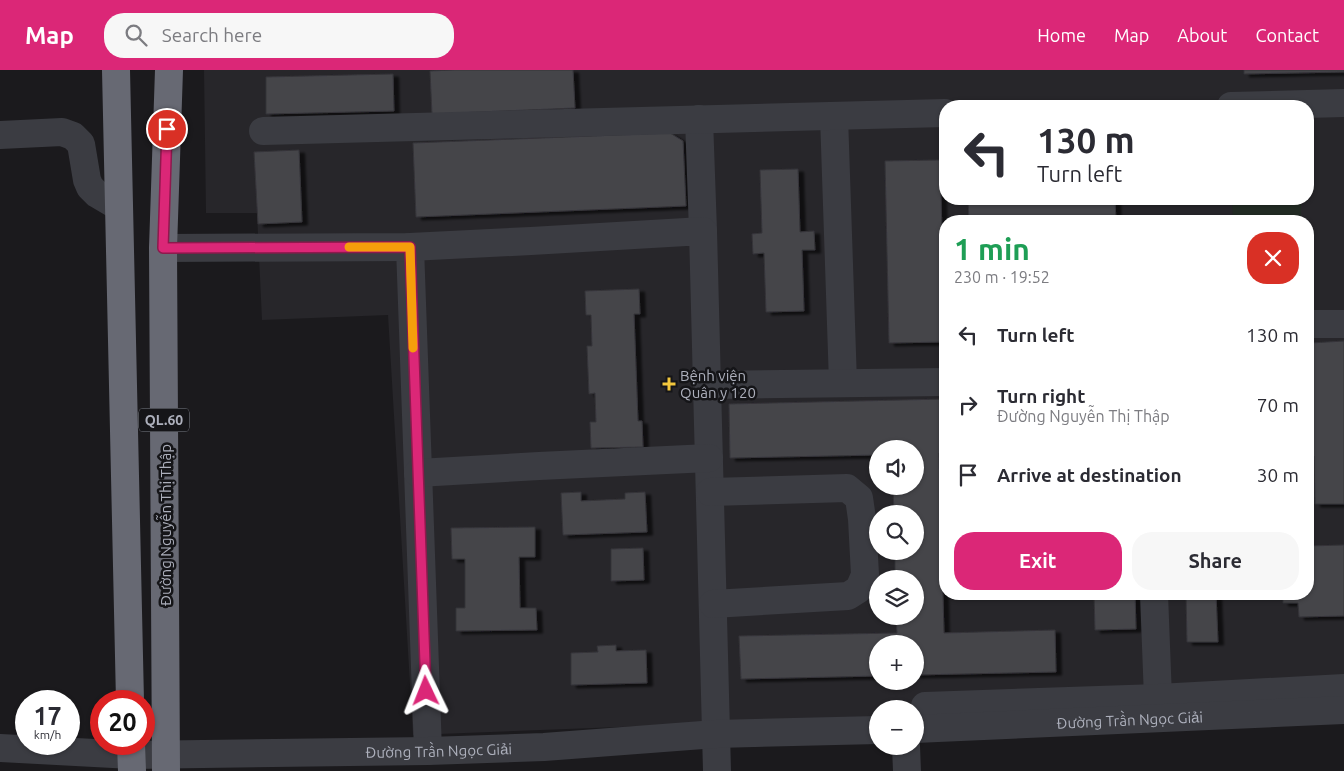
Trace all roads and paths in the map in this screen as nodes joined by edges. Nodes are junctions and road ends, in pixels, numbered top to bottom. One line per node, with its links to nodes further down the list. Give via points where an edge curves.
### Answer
1 (116, 70): 10 (highway, QL.60)
2 (169, 70): 13 (highway, Đường Nguyễn Thị Thập / QL.60)
3 (1344, 104): 4 (street)
4 (1314, 105)
5 (939, 113): 6 (street)
6 (834, 116): 7 (street); 17 (street)
7 (699, 119): 8 (street); 11 (street)
8 (262, 131)
9 (0, 135): 10 (street, via 62,132 73,136 81,144 90,187)
10 (118, 207): 25 (highway, QL.60)
11 (703, 231): 12 (street); 18 (street)
12 (410, 247): 13 (street); 20 (street)
13 (163, 248): 36 (highway, Đường Nguyễn Thị Thập / QL.60)
14 (1314, 324): 15 (street)
15 (1344, 324)
16 (939, 382): 17 (street)
17 (843, 383): 18 (street)
18 (707, 385): 19 (street)
19 (709, 458): 20 (street); 21 (street)
20 (418, 473): 33 (street)
21 (710, 492): 23 (street); 23 (street, via 847,488 859,498 864,575 859,589 848,596)
22 (1154, 600): 26 (street)
23 (713, 604): 31 (street)
24 (1344, 688): 26 (street)
25 (130, 690)
26 (1158, 698): 28 (street)
27 (1344, 710): 29 (street, Đường Trần Ngọc Giải)
28 (924, 718)
29 (924, 718)
30 (869, 730): 31 (street, Đường Trần Ngọc Giải)
31 (716, 734): 33 (street, Đường Trần Ngọc Giải, via 544,747); 37 (street)
32 (0, 748): 35 (street, Đường Trần Ngọc Giải)
33 (428, 751): 36 (street, Đường Trần Ngọc Giải)
34 (906, 755): 38 (street)
35 (132, 756): 36 (street, Đường Trần Ngọc Giải)
36 (166, 763)
37 (717, 771)
38 (907, 771)

